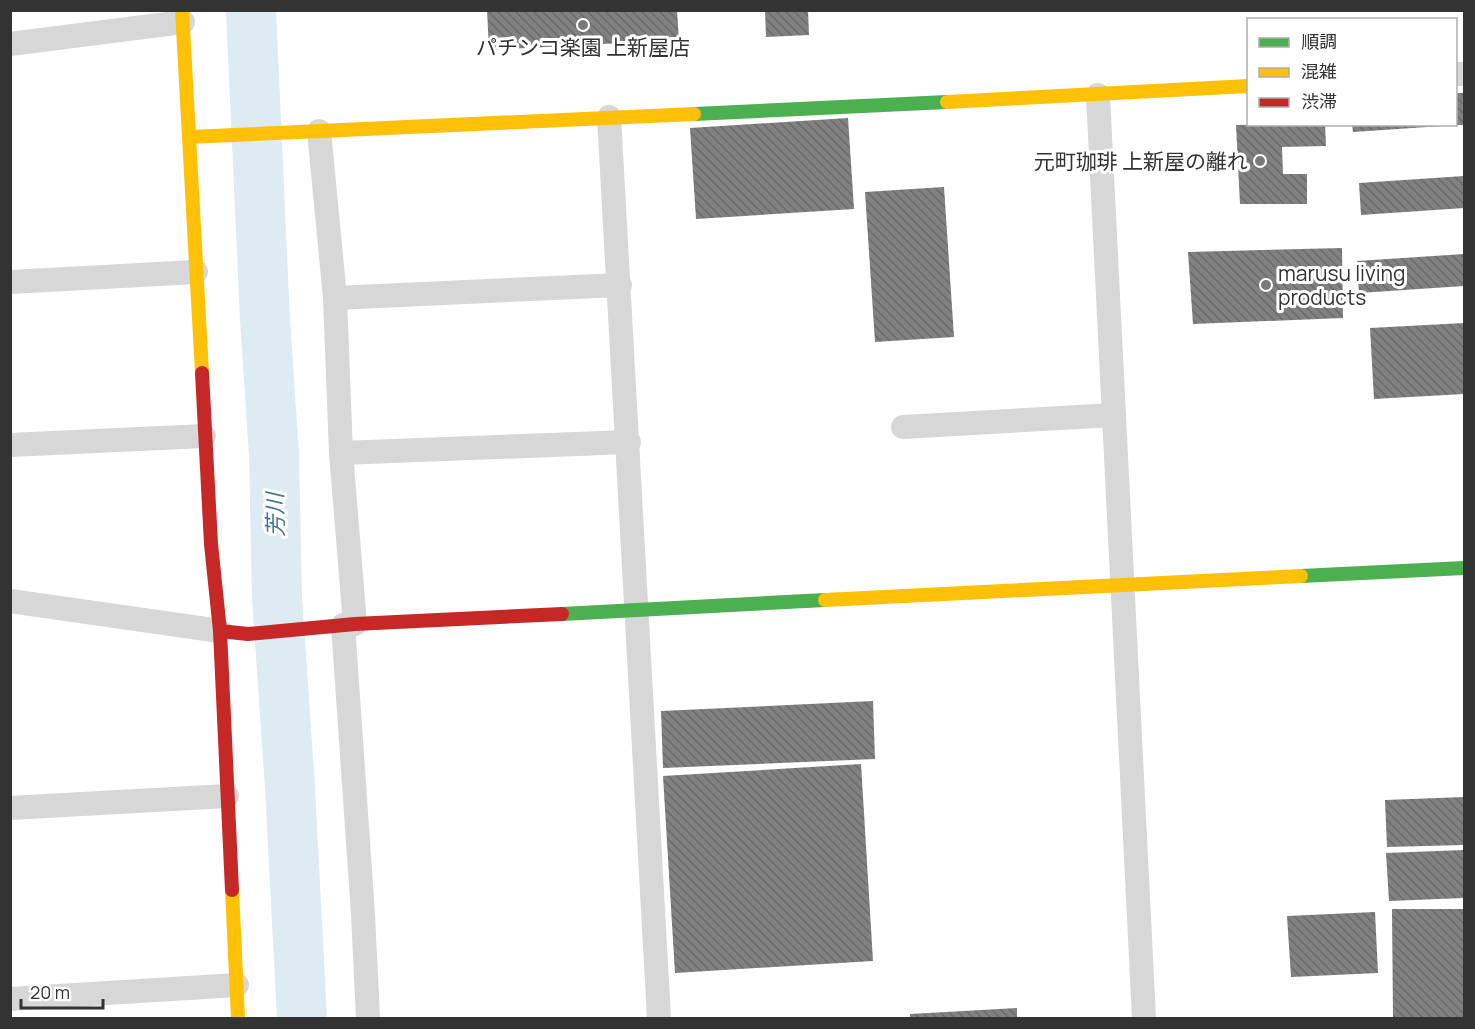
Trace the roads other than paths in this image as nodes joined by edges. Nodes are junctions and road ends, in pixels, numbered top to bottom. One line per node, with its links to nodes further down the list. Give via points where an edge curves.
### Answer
1 (183, 16): 2 (street); 7 (street)
2 (10, 44)
3 (1247, 87): 4 (street)
4 (1098, 95): 5 (street); 12 (street)
5 (609, 117): 6 (street); 10 (street)
6 (307, 132): 7 (street); 11 (street)
7 (189, 137): 8 (street)
8 (196, 272): 9 (street); 14 (street)
9 (10, 282)
10 (620, 285): 11 (street); 15 (street)
11 (335, 298): 17 (street)
12 (1114, 415): 13 (street); 19 (street)
13 (903, 427)
14 (204, 436): 16 (street); 23 (street)
15 (629, 442): 17 (street); 21 (street)
16 (10, 446)
17 (341, 453): 22 (street)
18 (1464, 568): 19 (street)
19 (1123, 586): 21 (street); 31 (street)
20 (10, 601): 23 (street)
21 (636, 610): 22 (street); 30 (street)
22 (343, 625): 23 (street, via 248,634); 29 (street)
23 (220, 630): 24 (street)
24 (227, 796): 25 (street); 26 (street)
25 (10, 808)
26 (237, 985): 27 (street); 28 (street)
27 (10, 999)
28 (238, 1018)
29 (368, 1018)
30 (659, 1018)
31 (1144, 1018)

